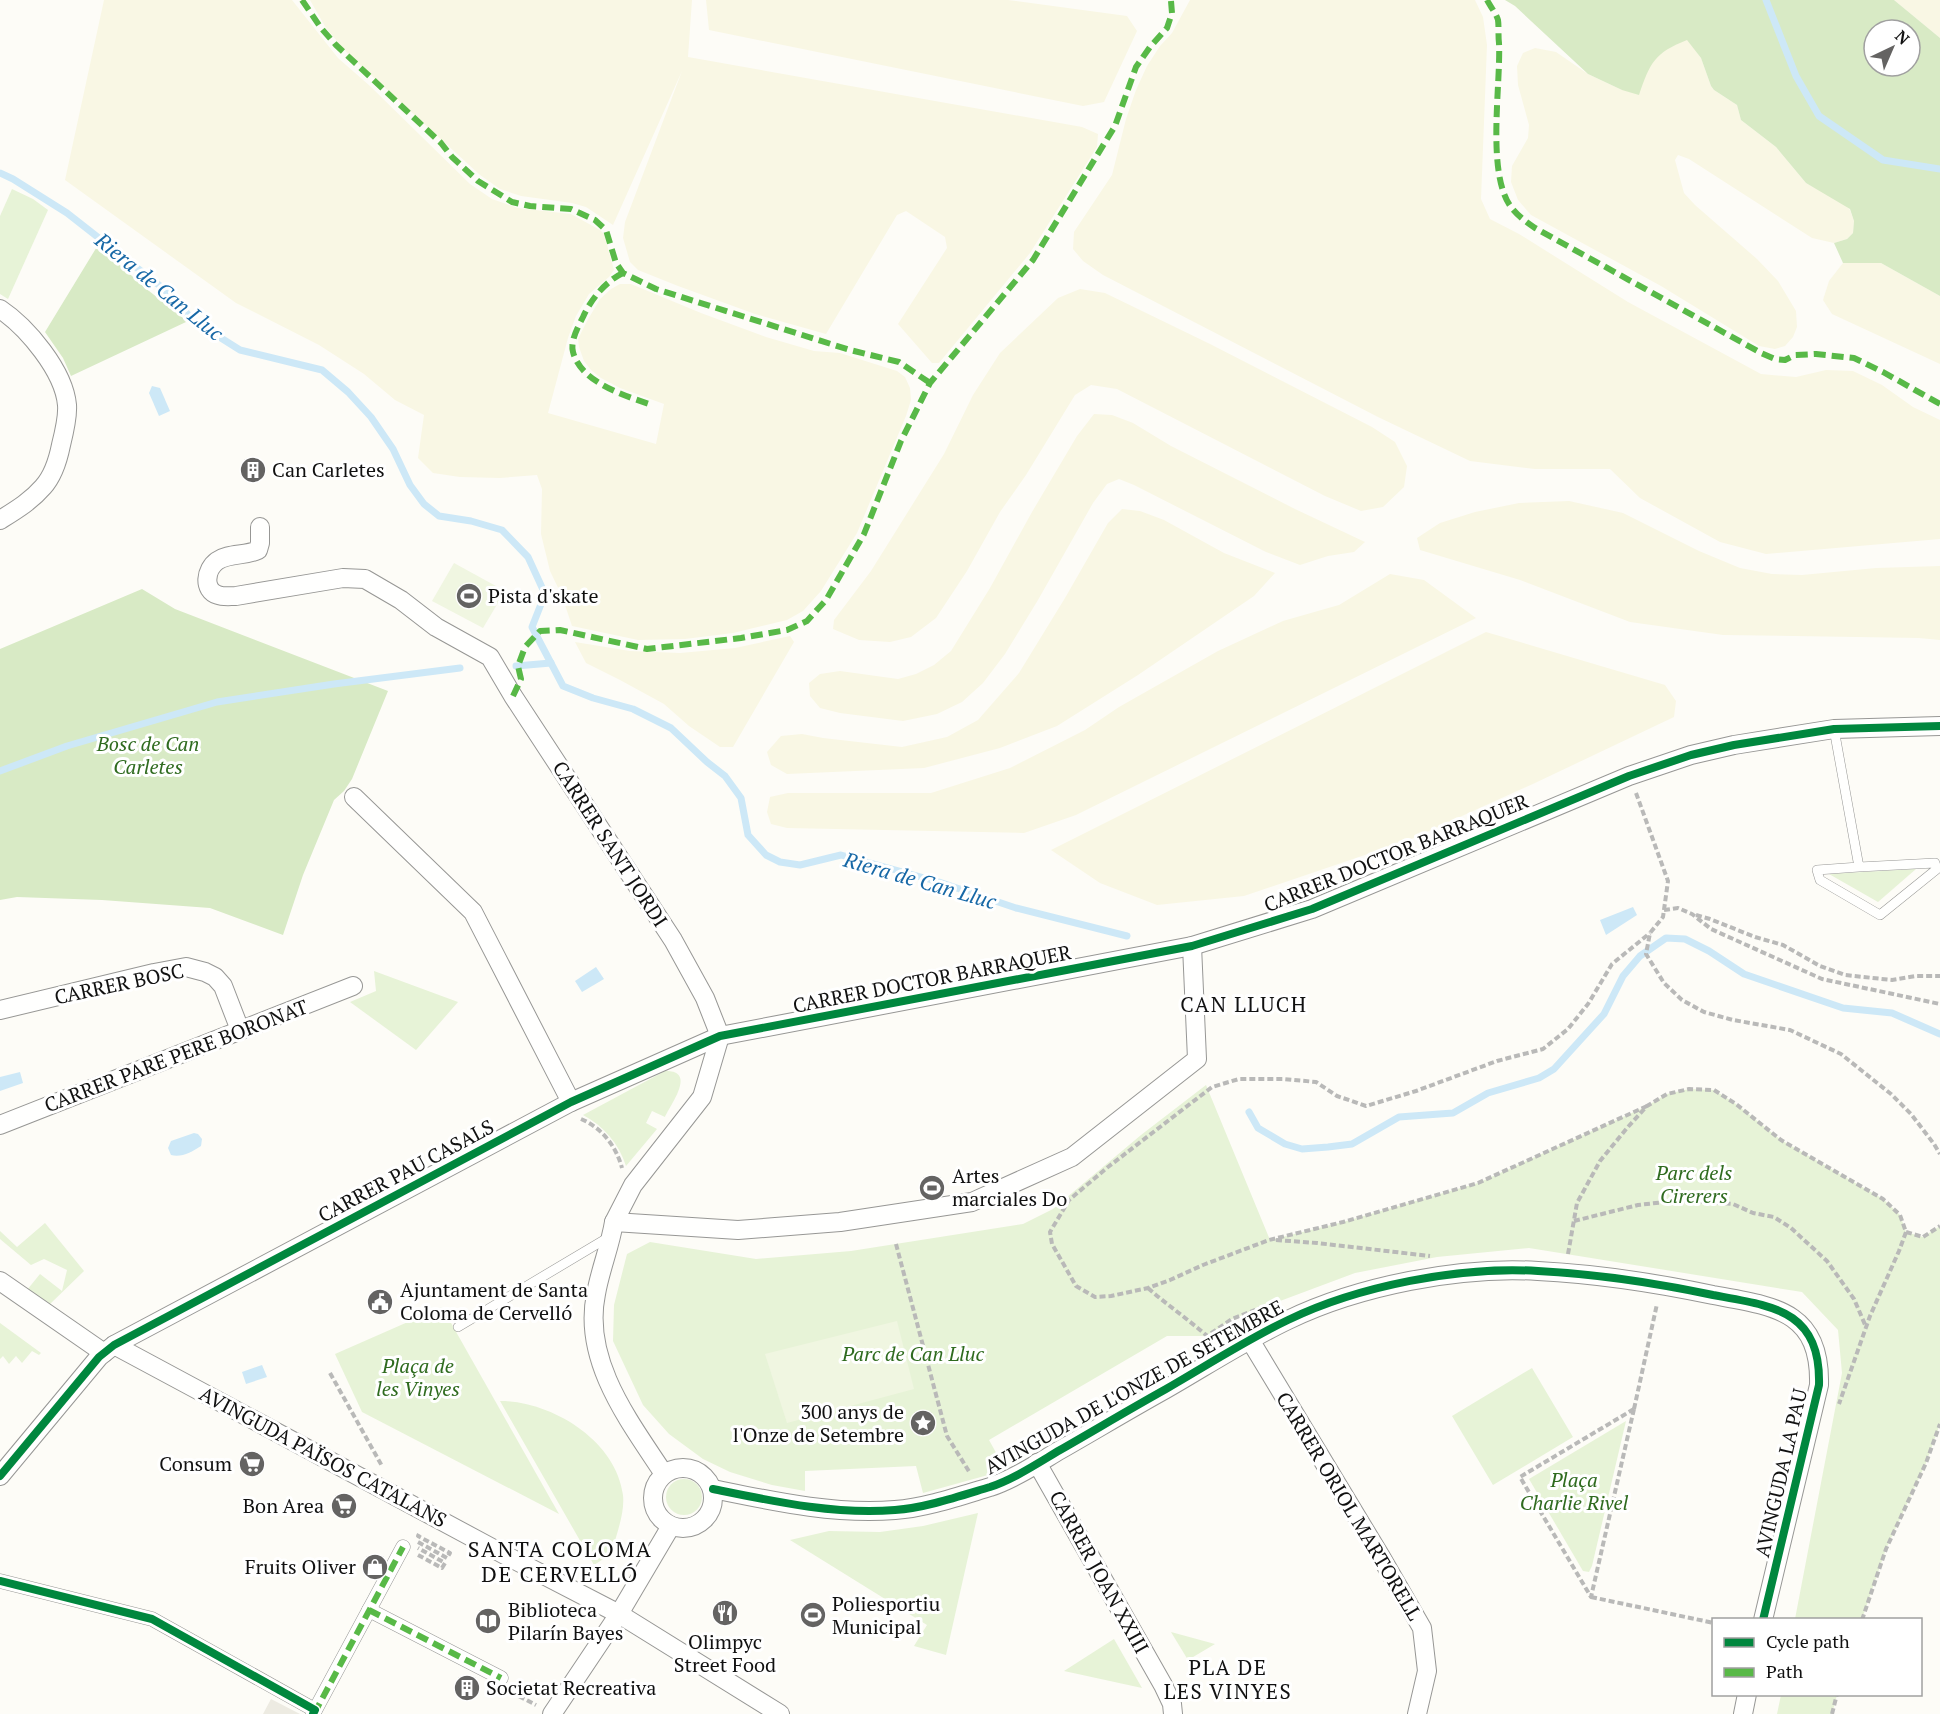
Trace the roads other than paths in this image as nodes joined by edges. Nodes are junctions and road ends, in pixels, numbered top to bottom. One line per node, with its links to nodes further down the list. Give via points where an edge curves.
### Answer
1 (0, 309): 2 (street, via 22,328 47,359 67,405 58,460 45,486)
2 (0, 520)
3 (260, 527): 12 (street, CARRER SANT JORDI, via 258,550 224,558 207,573 208,587 213,593 220,597 236,596 343,578 365,579 436,627 490,657 673,940 705,998)
4 (1940, 726): 5 (street, CARRER DOCTOR BARRAQUER)
5 (1834, 729): 7 (lane); 8 (street, CARRER DOCTOR BARRAQUER, via 1691,755 1629,776 1312,909)
6 (354, 797): 13 (street, via 473,912)
7 (1859, 867): 7 (lane, via 1817,870 1820,880 1880,915 1936,869 1935,862)
8 (1192, 946): 12 (street, CARRER DOCTOR BARRAQUER); 15 (street, via 1197,1059 1072,1157 972,1202 840,1222 738,1230)
9 (353, 986): 11 (street, CARRER PARE PERE BORONAT)
10 (0, 1010): 11 (street, CARRER BOSC, via 186,968 215,977 223,986)
11 (240, 1030): 14 (street, CARRER PARE PERE BORONAT)
12 (720, 1036): 13 (street, CARRER PAU CASALS); 15 (street, via 702,1097 633,1185)
13 (573, 1109): 20 (street, CARRER PAU CASALS)
14 (0, 1125)
15 (612, 1229): 17 (lane); 22 (street, via 595,1296 594,1331 617,1402)
16 (0, 1281): 20 (street, AVINGUDA PAÏSOS CATALANS)
17 (458, 1327)
18 (1809, 1335): 19 (street, AVINGUDA DE L'ONZE DE SETEMBRE, via 1788,1314 1770,1307 1661,1284 1537,1270 1502,1270 1396,1284 1342,1298); 30 (street, AVINGUDA LA PAU, via 1820,1366 1819,1384)
19 (1250, 1340): 21 (street, AVINGUDA DE L'ONZE DE SETEMBRE); 37 (street, CARRER ORIOL MARTORELL, via 1422,1628 1427,1671)
20 (106, 1351): 23 (street, CARRER PAU CASALS); 29 (street, AVINGUDA PAÏSOS CATALANS)
21 (1037, 1463): 24 (street, AVINGUDA DE L'ONZE DE SETEMBRE, via 994,1486 896,1510 810,1506); 36 (street, CARRER JOAN XXIII, via 1163,1685)
22 (664, 1474): 24 (street, via 683,1467 693,1469 709,1480); 25 (street, via 653,1492 653,1502 656,1512)
23 (0, 1476)
24 (713, 1490): 25 (street, via 712,1509 699,1524)
25 (671, 1526): 29 (street)
26 (403, 1547): 28 (street)
27 (0, 1581): 34 (street, via 152,1619)
28 (369, 1610): 31 (street); 34 (street)
29 (619, 1614): 33 (street); 35 (street, AVINGUDA PAÏSOS CATALANS)
30 (1763, 1618)
31 (501, 1678)
32 (1747, 1696): 38 (street)
33 (545, 1710)
34 (314, 1712)
35 (780, 1714)
36 (1173, 1714)
37 (1417, 1714)
38 (1743, 1714)

